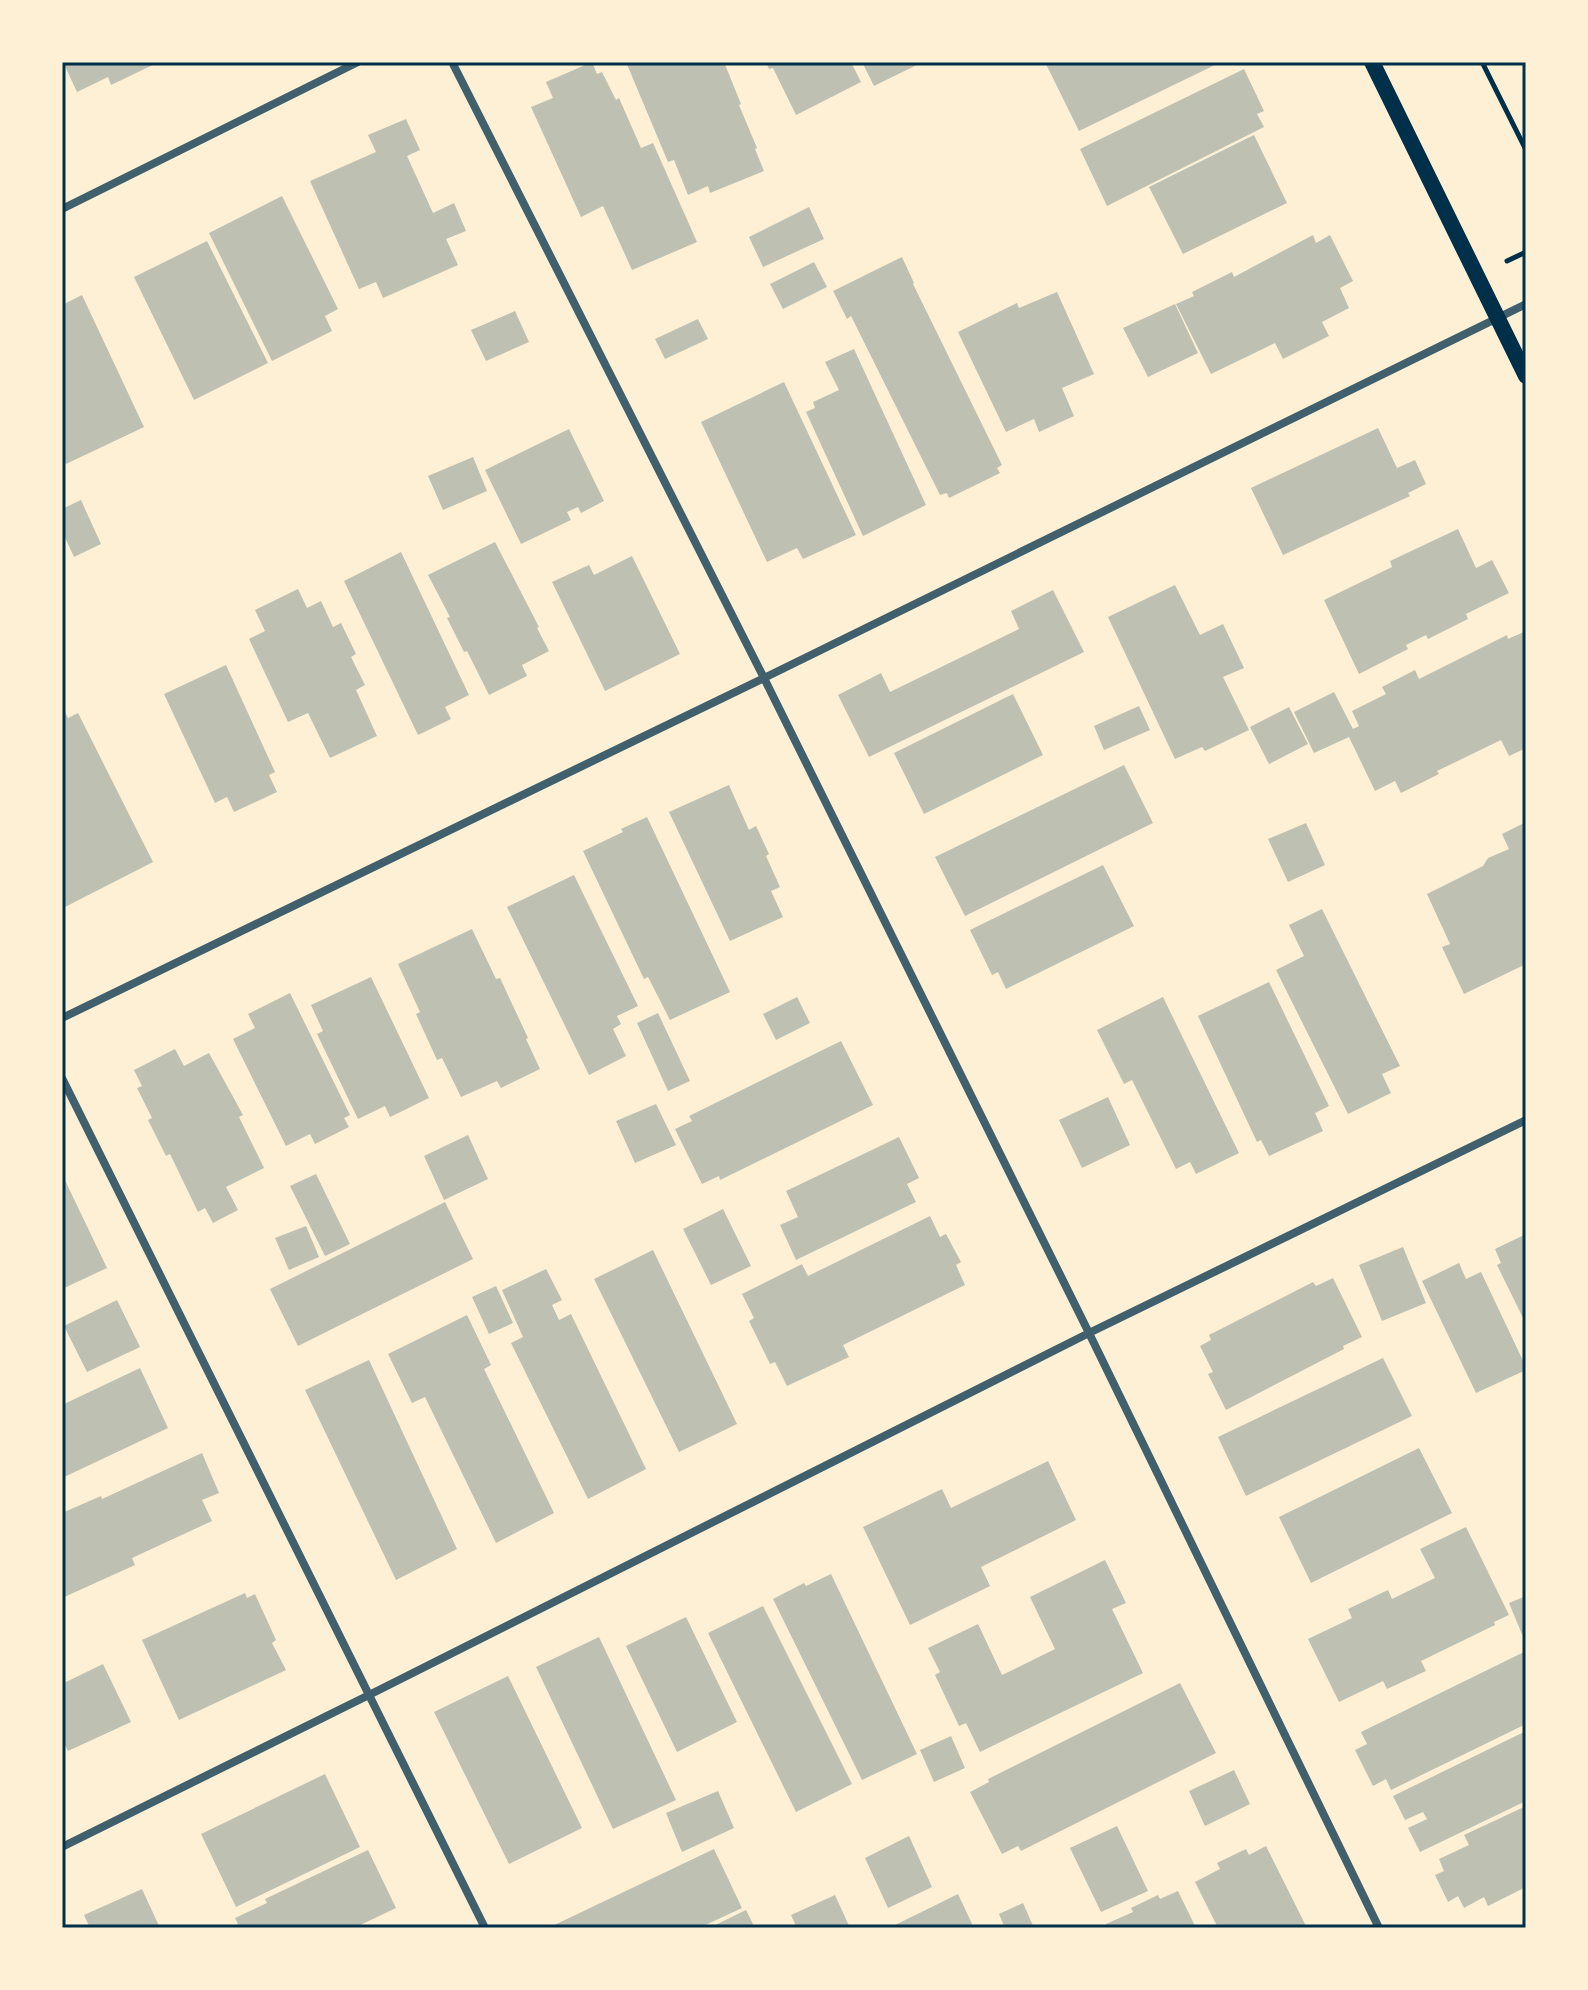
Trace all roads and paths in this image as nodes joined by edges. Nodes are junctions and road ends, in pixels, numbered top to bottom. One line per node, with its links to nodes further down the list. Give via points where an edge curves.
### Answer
1 (358, 62): 6 (street)
2 (452, 62): 12 (street)
3 (1372, 62): 10 (main road)
4 (1482, 62): 5 (path)
5 (1526, 150)
6 (62, 209)
7 (1526, 252): 8 (path)
8 (1499, 265)
9 (1526, 304): 10 (street)
10 (1497, 318): 11 (main road); 12 (street)
11 (1526, 376)
12 (764, 678): 13 (street); 16 (street)
13 (62, 1018)
14 (62, 1078): 17 (street)
15 (1526, 1120): 16 (street)
16 (1089, 1333): 17 (street); 20 (street)
17 (369, 1695): 18 (street); 19 (street)
18 (62, 1847)
19 (485, 1928)
20 (1379, 1928)

